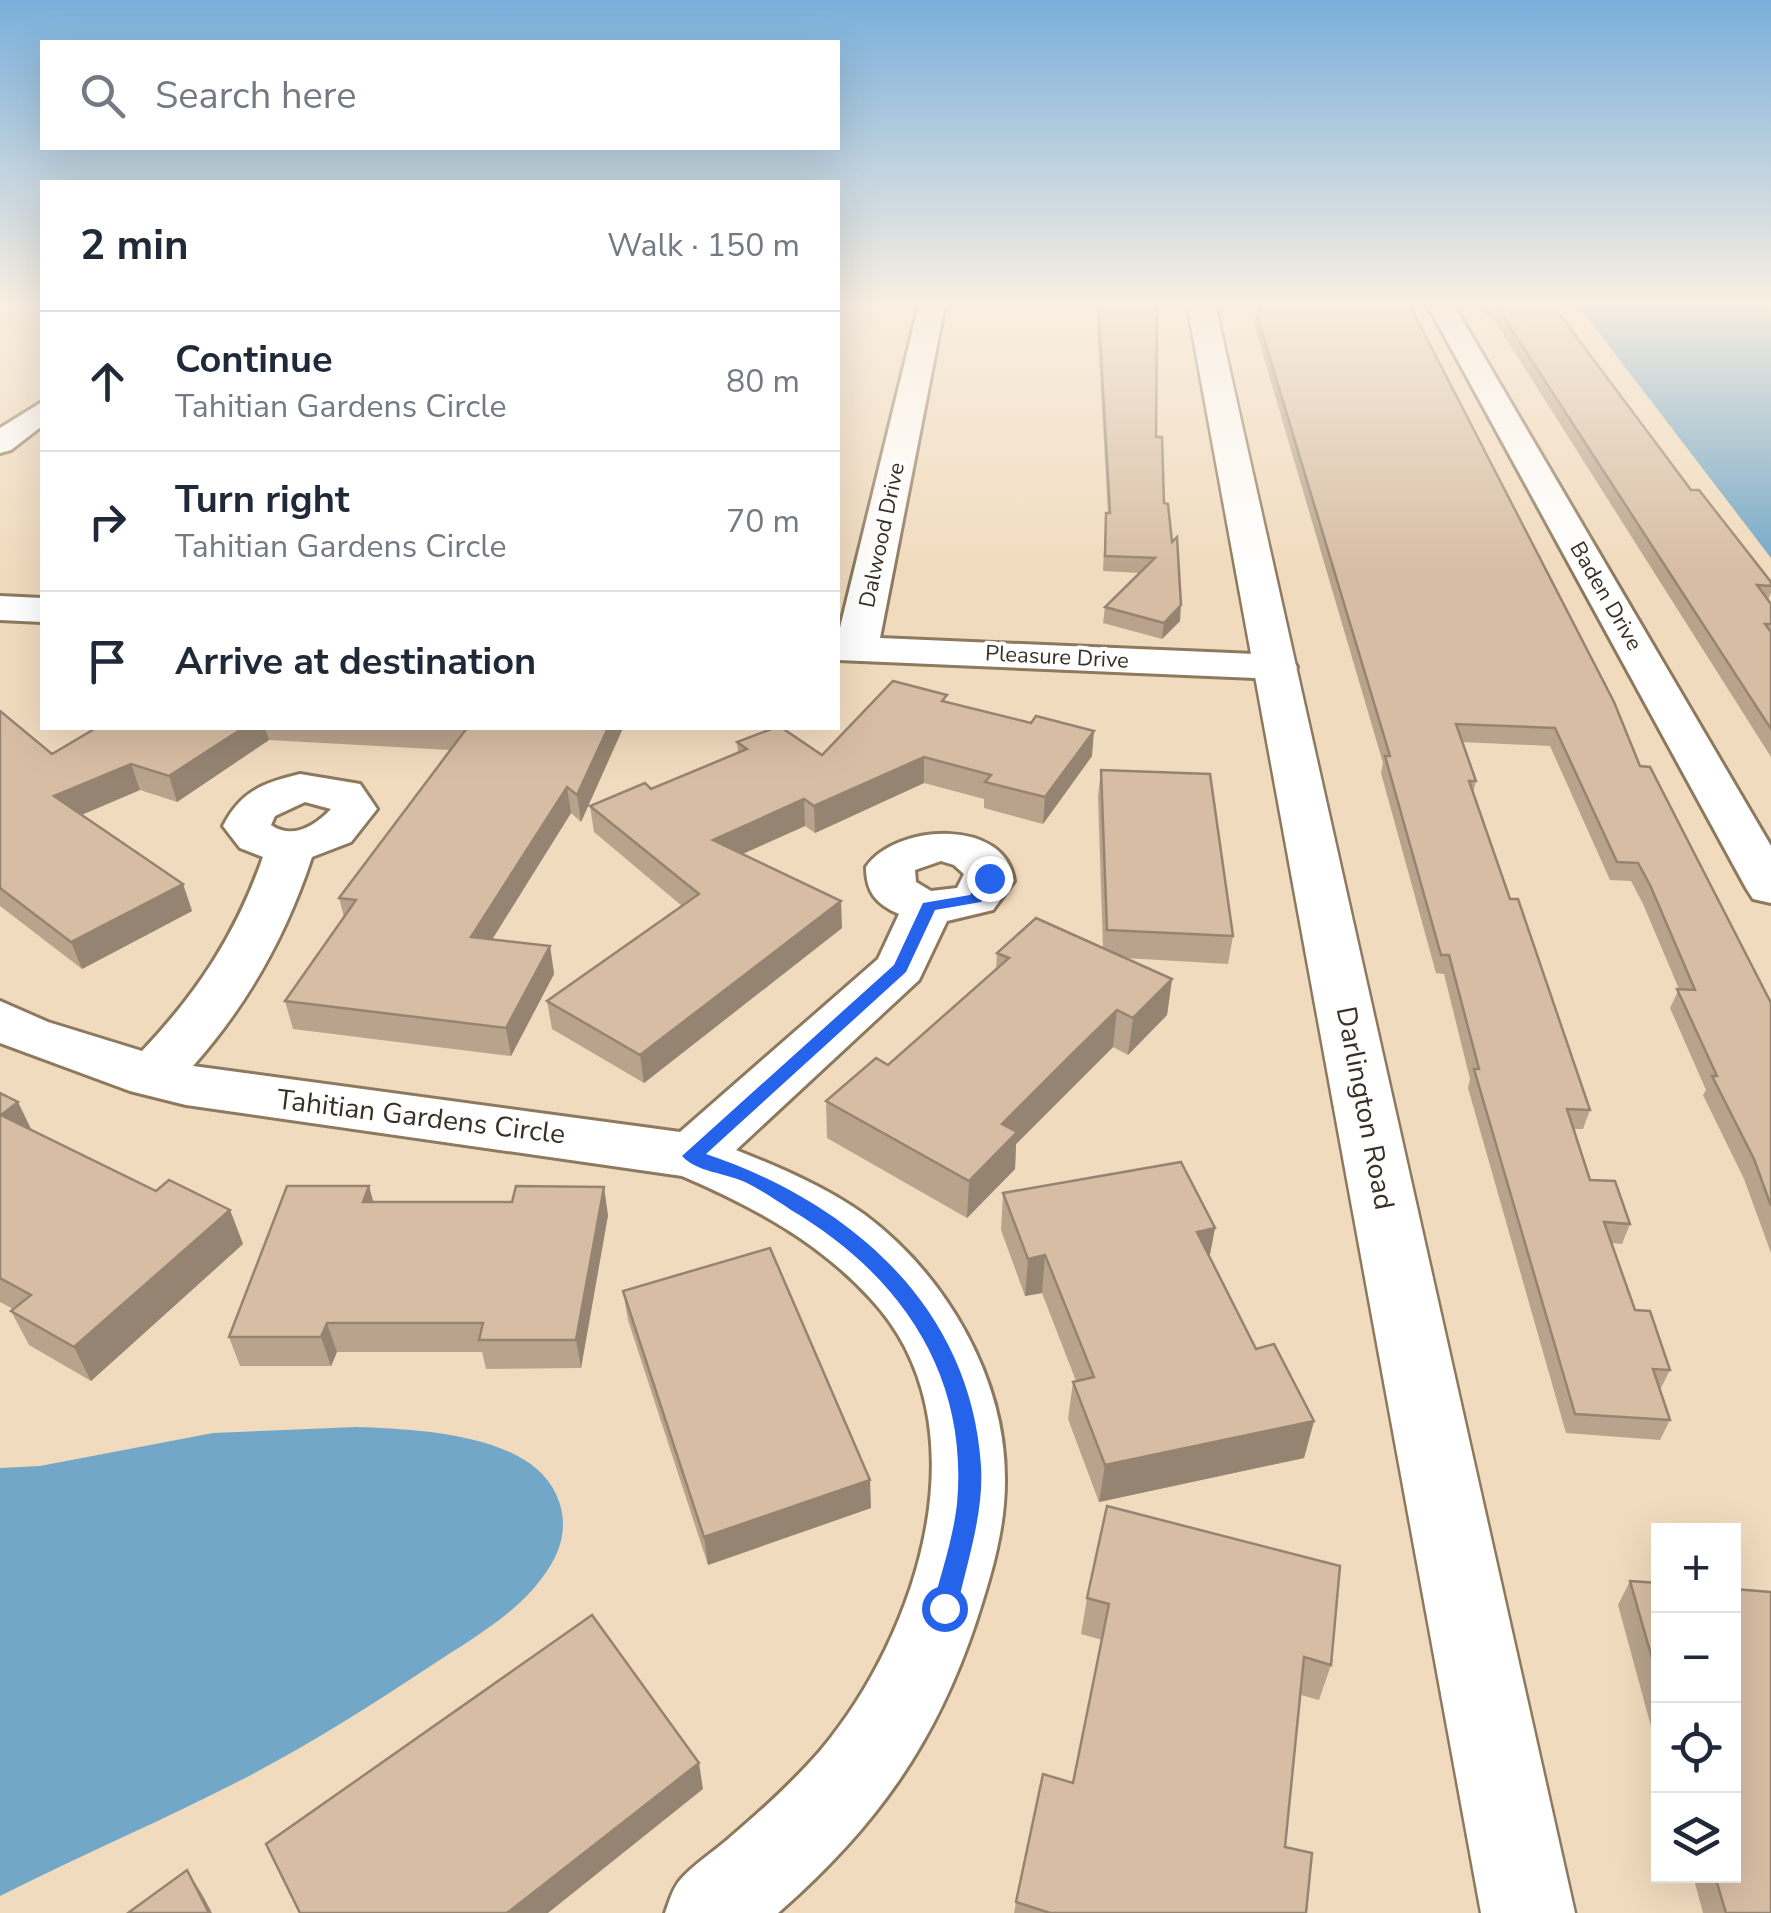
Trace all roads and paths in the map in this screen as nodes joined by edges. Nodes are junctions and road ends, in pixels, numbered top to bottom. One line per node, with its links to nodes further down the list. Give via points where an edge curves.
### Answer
1 (910, 393): 8 (street, Dalwood Drive)
2 (1220, 393): 9 (street, Darlington Road)
3 (1491, 393): 11 (street, Baden Drive)
4 (40, 413): 5 (street)
5 (0, 443)
6 (0, 608): 7 (street)
7 (40, 610)
8 (848, 648): 9 (street, Pleasure Drive)
9 (1276, 667): 17 (street, Darlington Road)
10 (291, 846): 14 (street, via 263,926 233,983)
11 (1771, 888)
12 (928, 906): 15 (street, via 900,968)
13 (0, 1019): 14 (street, Tahitian Gardens Circle, via 28,1036)
14 (150, 1076): 15 (street, Tahitian Gardens Circle)
15 (692, 1156): 16 (street, Tahitian Gardens Circle, via 796,1200 841,1230 907,1294 946,1356 970,1465 965,1524 944,1608 905,1696 869,1757 820,1817)
16 (710, 1913)
17 (1528, 1913)

